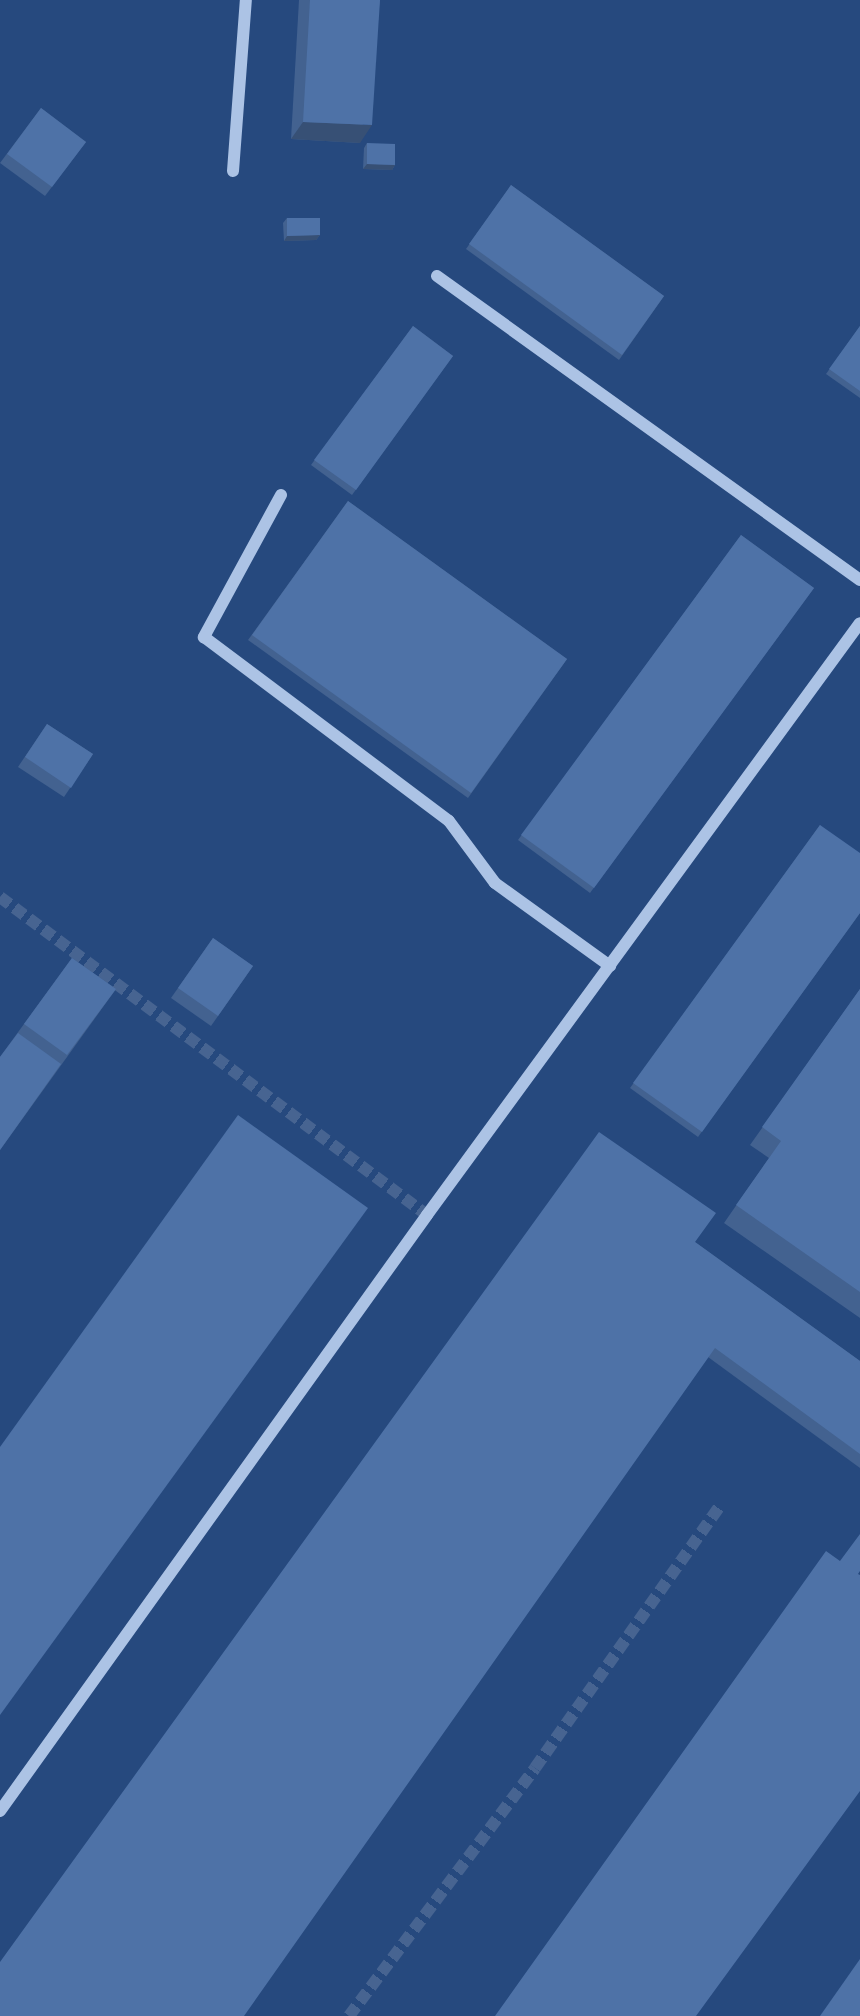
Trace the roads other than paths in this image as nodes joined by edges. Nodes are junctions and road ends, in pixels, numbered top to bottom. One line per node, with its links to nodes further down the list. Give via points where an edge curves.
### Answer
1 (246, 0): 2 (lane)
2 (233, 171)
3 (437, 276): 5 (lane)
4 (281, 495): 7 (lane, via 204,637 449,821 495,883)
5 (860, 580)
6 (860, 622): 7 (lane)
7 (610, 966): 8 (lane)
8 (0, 1811)

